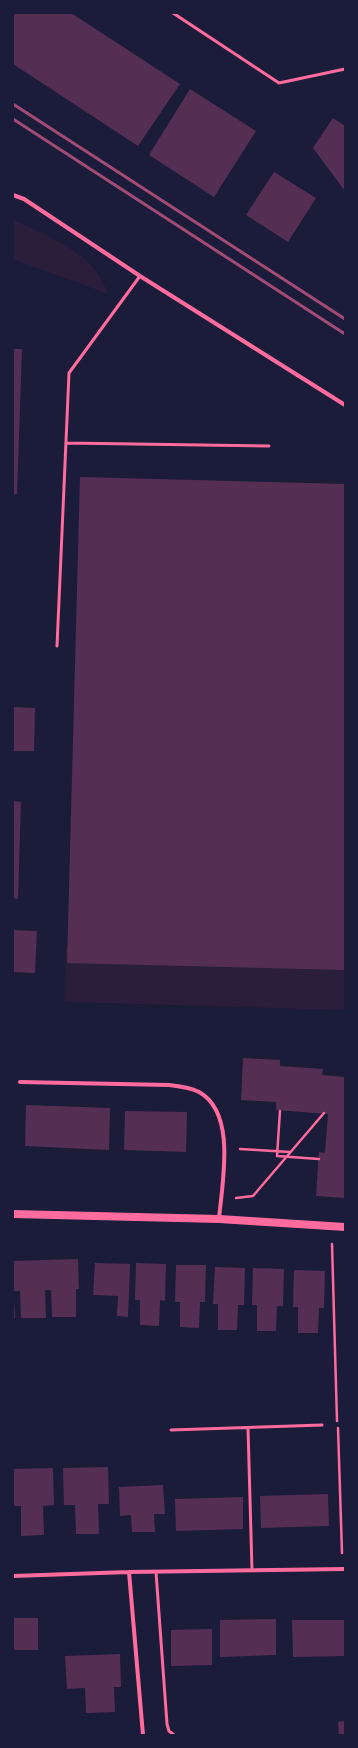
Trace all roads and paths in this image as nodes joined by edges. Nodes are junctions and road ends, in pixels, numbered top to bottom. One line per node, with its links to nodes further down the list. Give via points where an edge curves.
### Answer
1 (173, 13): 2 (lane, via 279,84)
2 (345, 70)
3 (13, 195): 4 (street, via 24,199)
4 (140, 276): 5 (street); 6 (lane, via 69,373)
5 (345, 406)
6 (66, 443): 7 (lane); 8 (lane)
7 (269, 446)
8 (57, 646)
9 (20, 1082): 12 (street, via 187,1087 200,1092 218,1113)
10 (280, 1111): 13 (path)
11 (324, 1113): 14 (path)
12 (224, 1148): 13 (path); 17 (street)
13 (278, 1151): 14 (path); 15 (path, via 277,1156)
14 (291, 1152): 15 (path)
15 (287, 1157): 16 (path); 17 (path, via 253,1196)
16 (319, 1159)
17 (220, 1200): 19 (street)
18 (13, 1214): 19 (main road)
19 (219, 1219): 20 (main road)
20 (332, 1226): 21 (main road); 25 (path)
21 (345, 1227)
22 (322, 1425): 23 (lane)
23 (248, 1428): 24 (lane); 27 (lane)
24 (171, 1430)
25 (342, 1554)
26 (345, 1568): 27 (street)
27 (252, 1570): 29 (street)
28 (129, 1572): 29 (street); 30 (street); 31 (street)
29 (156, 1572): 32 (lane, via 167,1724)
30 (13, 1576)
31 (142, 1735)
32 (174, 1735)

